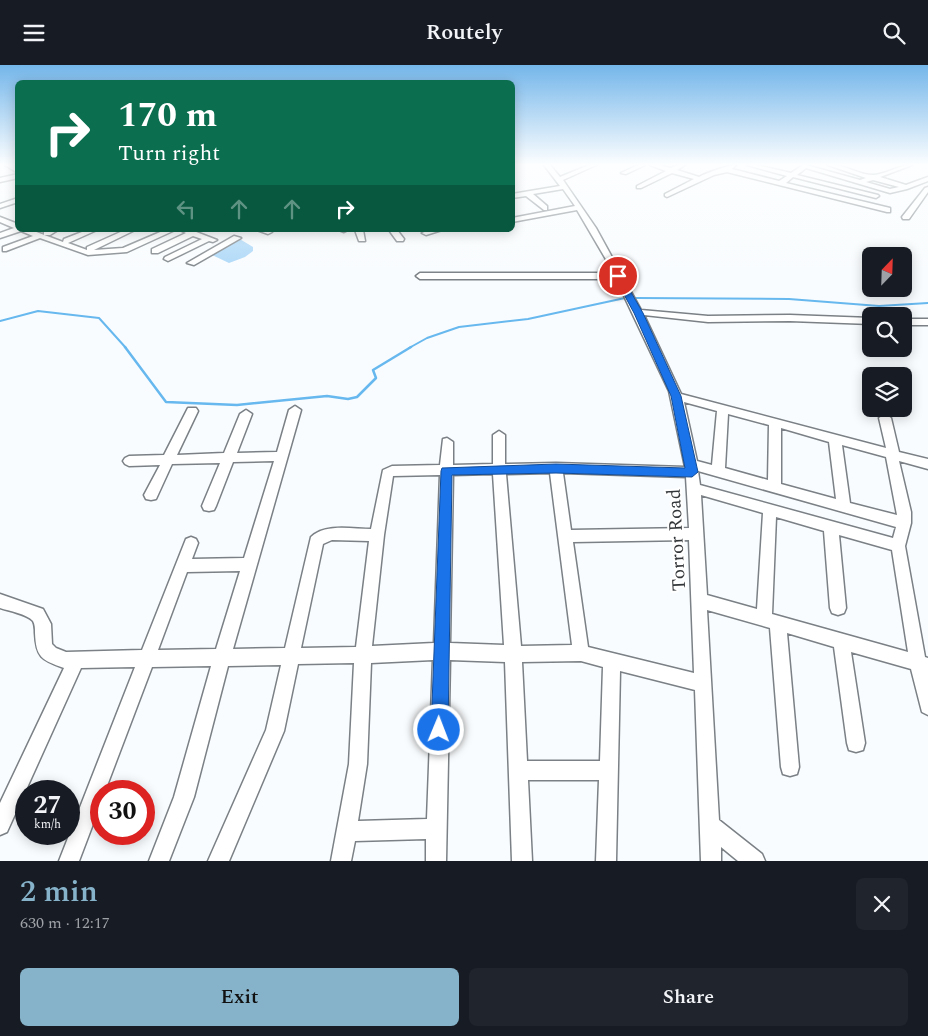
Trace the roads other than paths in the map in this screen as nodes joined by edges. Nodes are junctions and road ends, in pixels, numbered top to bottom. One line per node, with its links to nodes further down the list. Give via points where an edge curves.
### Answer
1 (537, 202): 5 (street)
2 (574, 202): 6 (street, Torror Road)
3 (857, 202): 7 (street)
4 (918, 202): 9 (street)
5 (544, 208)
6 (578, 208): 8 (street); 34 (street, Torror Road)
7 (888, 210)
8 (515, 216)
9 (906, 217)
10 (15, 229): 21 (street)
11 (38, 232): 27 (street); 28 (street)
12 (90, 232): 27 (street)
13 (127, 232): 29 (street)
14 (166, 232): 29 (street, via 124,250)
15 (190, 232): 19 (street)
16 (360, 232): 24 (street)
17 (395, 232): 25 (street)
18 (430, 232): 20 (street)
19 (193, 233): 23 (street); 30 (street)
20 (426, 233)
21 (0, 236)
22 (237, 238): 26 (street)
23 (208, 239): 26 (street); 31 (street)
24 (362, 239)
25 (400, 239)
26 (225, 244): 32 (street)
27 (72, 245): 29 (street, via 88,253)
28 (6, 249)
29 (94, 251)
30 (155, 251)
31 (168, 259)
32 (191, 263)
33 (420, 276): 34 (street)
34 (618, 276): 35 (street, Torror Road)
35 (638, 313): 36 (street, via 700,319); 39 (street, Torror Road)
36 (862, 321)
37 (912, 322): 38 (street)
38 (928, 322)
39 (676, 396): 40 (street); 55 (street, Torror Road)
40 (723, 409): 45 (street); 59 (street)
41 (295, 410): 50 (street)
42 (192, 411): 52 (street)
43 (246, 414): 51 (street)
44 (886, 418): 49 (street)
45 (775, 423): 47 (street); 60 (street)
46 (499, 435): 57 (street)
47 (835, 439): 49 (street); 64 (street)
48 (447, 442): 58 (street)
49 (893, 454): 54 (street); 66 (street)
50 (282, 456): 51 (street); 73 (street)
51 (229, 457): 52 (street); 63 (street)
52 (168, 460): 53 (street); 62 (street)
53 (129, 461)
54 (928, 464)
55 (692, 468): 56 (street); 59 (street); 61 (street, Torror Road)
56 (556, 469): 57 (street); 70 (street)
57 (499, 470): 58 (street); 82 (street)
58 (446, 471): 69 (street, via 387,473); 80 (street)
59 (718, 471): 60 (street)
60 (774, 487): 64 (street)
61 (694, 488): 65 (street); 68 (street, Torror Road)
62 (151, 495)
63 (209, 506)
64 (844, 506): 66 (street)
65 (770, 509): 67 (street); 78 (street)
66 (904, 523): 72 (street)
67 (831, 527): 72 (street); 77 (street)
68 (696, 534): 70 (street); 76 (street, Torror Road)
69 (377, 535): 83 (street, via 332,534 321,536 316,541); 84 (street)
70 (565, 536): 81 (street)
71 (191, 543): 74 (street)
72 (898, 546): 89 (street)
73 (250, 564): 74 (street); 85 (street)
74 (182, 566): 87 (street)
75 (0, 601): 86 (street, via 37,614 43,624 44,648 51,655 66,660)
76 (699, 601): 78 (street); 90 (street, Torror Road)
77 (838, 608)
78 (771, 621): 79 (street); 93 (street)
79 (841, 641): 89 (street); 92 (street)
80 (441, 651): 82 (street); 84 (street); 98 (street)
81 (581, 653): 82 (street); 88 (street)
82 (513, 654): 95 (street)
83 (290, 655): 84 (street); 85 (street); 102 (street, via 276,731)
84 (363, 655): 99 (street, via 358,764)
85 (222, 657): 87 (street); 101 (street, via 184,797)
86 (76, 659): 87 (street); 96 (street)
87 (146, 659): 100 (street)
88 (612, 661): 90 (street); 94 (street)
89 (923, 665): 91 (street)
90 (704, 684): 97 (street, Torror Road)
91 (928, 706)
92 (856, 743)
93 (790, 767)
94 (608, 770): 95 (street); 106 (street)
95 (518, 771): 105 (street)
96 (0, 825)
97 (709, 825): 107 (street, Torror Road); 108 (street)
98 (437, 829): 99 (street); 104 (street)
99 (346, 831): 103 (street)
100 (69, 861)
101 (159, 861)
102 (218, 861)
103 (341, 861)
104 (436, 861)
105 (522, 861)
106 (606, 861)
107 (711, 861)
108 (755, 861)

